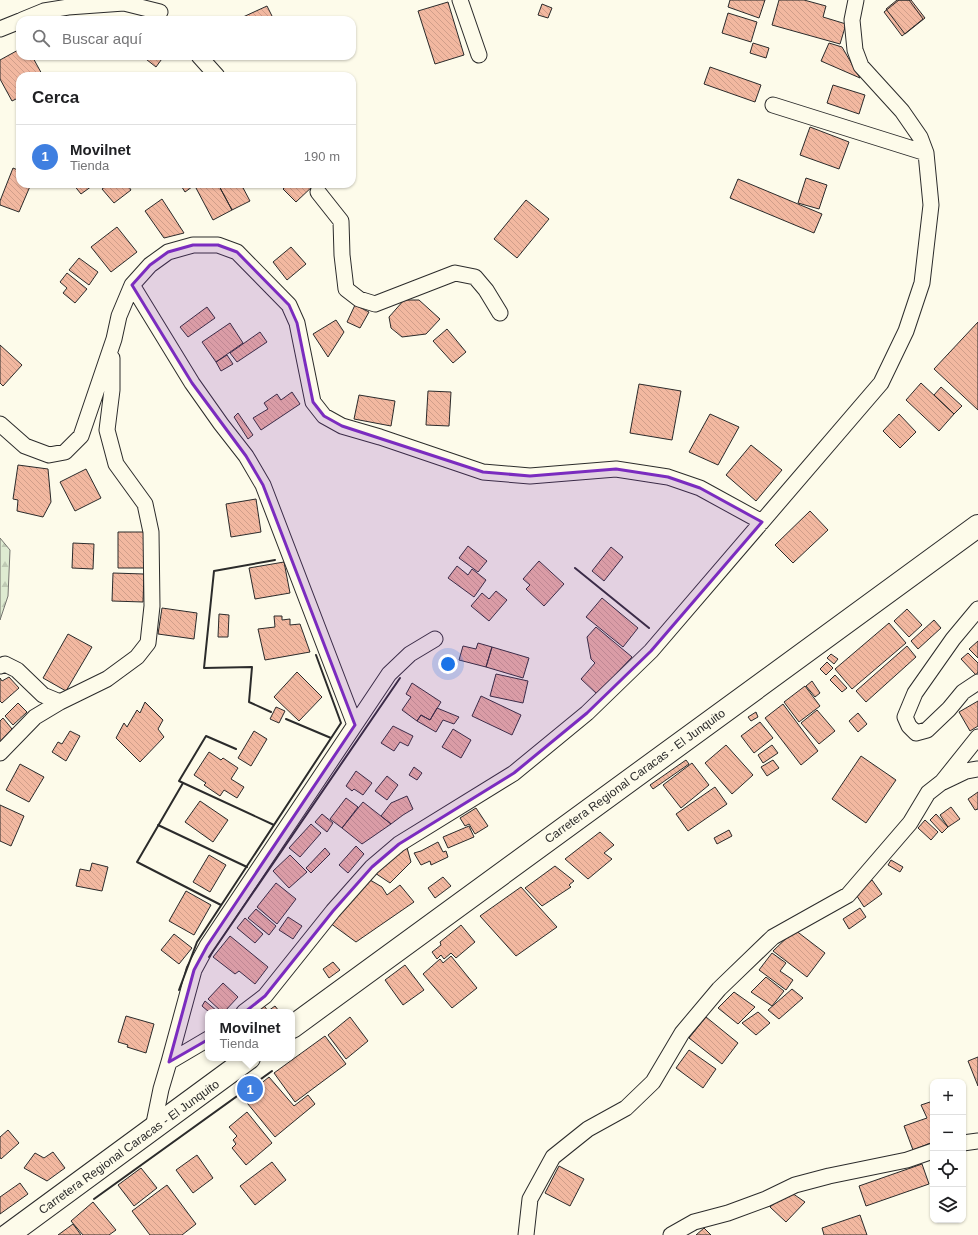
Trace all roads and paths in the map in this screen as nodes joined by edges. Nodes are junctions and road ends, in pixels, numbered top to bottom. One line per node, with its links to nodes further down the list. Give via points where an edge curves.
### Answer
1 (150, 0): 5 (street)
2 (460, 0): 8 (street)
3 (856, 0): 12 (street, via 852,28 855,50 862,66 902,111 920,137)
4 (31, 16): 5 (street, via 68,7 124,3)
5 (163, 16)
6 (16, 22): 7 (street)
7 (0, 29)
8 (479, 55)
9 (203, 60): 10 (street)
10 (213, 72)
11 (773, 105): 12 (street)
12 (926, 153): 18 (street, via 931,205 922,283 906,331 880,383)
13 (318, 192): 15 (street, via 341,221 346,289 360,299 375,304 455,273 475,277)
14 (132, 285): 16 (street, via 119,316); 18 (street, via 150,265 168,252 193,245 218,245 237,252 289,305 297,323 313,402 324,416 342,426 483,472 530,476 616,469 668,477 700,488); 25 (street, via 192,383 246,456 263,485)
15 (500, 314)
16 (114, 339): 17 (street, via 81,436 65,452 49,455 25,446); 24 (street, via 108,430 116,464 145,504 151,532 152,606 148,643 137,657 107,679)
17 (0, 424)
18 (762, 522): 30 (street, via 651,650 586,713 514,773 388,853 333,911 265,996)
19 (978, 526): 31 (main road, Carretera Regional Caracas - El Junquito)
20 (978, 609): 23 (street, via 915,693 905,717 908,726 916,733 927,730 963,692)
21 (435, 639): 25 (street, via 410,654 389,674)
22 (0, 666): 24 (street, via 5,664 17,670 43,695)
23 (978, 682)
24 (60, 702): 27 (street, via 35,717)
25 (355, 725): 34 (street, via 207,946 194,970)
26 (978, 737): 29 (street)
27 (0, 753)
28 (978, 769): 29 (street, via 966,771)
29 (942, 782): 40 (street, via 928,793 910,822 848,895 773,937 720,989 682,1033 653,1082 626,1108 588,1129 553,1157 530,1200)
30 (248, 1009)
31 (295, 1025)
32 (205, 1042): 34 (street)
33 (245, 1061): 35 (main road, Carretera Regional Caracas - El Junquito)
34 (169, 1062): 35 (street)
35 (153, 1128): 39 (main road, Carretera Regional Caracas - El Junquito)
36 (978, 1141): 37 (street)
37 (966, 1143)
38 (930, 1152): 41 (street, via 907,1160 795,1185 728,1213 694,1222)
39 (8, 1235)
40 (526, 1235)
41 (671, 1235)

